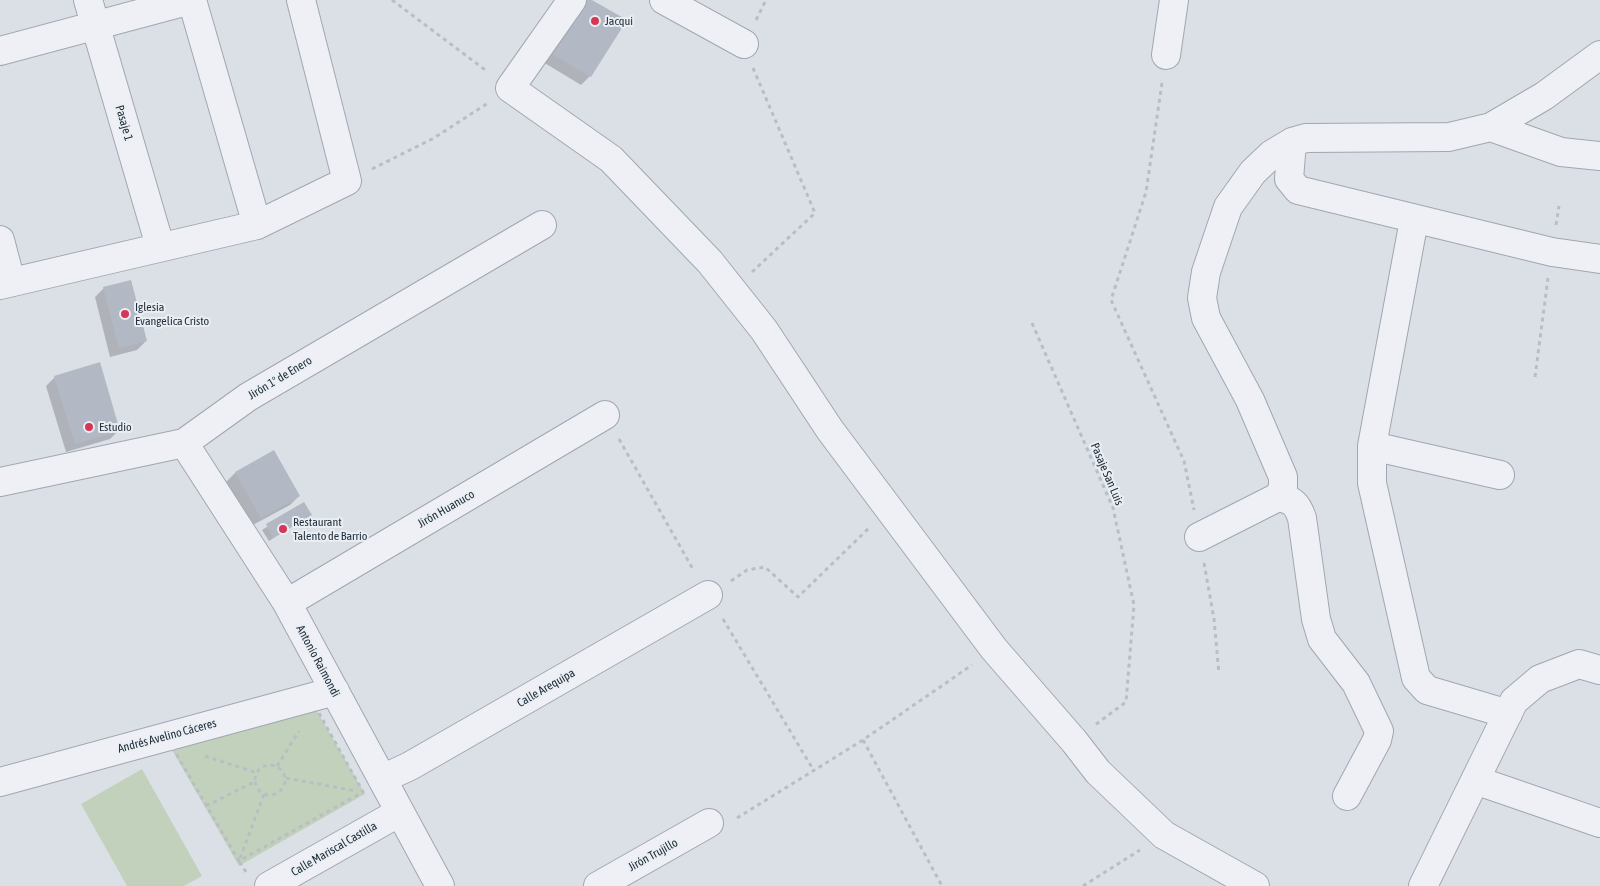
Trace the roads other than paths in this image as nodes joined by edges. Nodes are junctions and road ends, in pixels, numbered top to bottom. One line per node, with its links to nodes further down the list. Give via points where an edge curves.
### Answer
1 (192, 0): 6 (street); 15 (street)
2 (301, 0): 15 (street, via 347,181)
3 (572, 0): 43 (street, via 510,88 611,159 710,262 764,330 830,430 994,649 1098,772 1164,834)
4 (664, 0): 7 (street)
5 (1174, 0): 9 (street)
6 (92, 12): 8 (street); 18 (street, Pasaje 1)
7 (744, 44)
8 (0, 51)
9 (1166, 55)
10 (1598, 58): 11 (street, via 1544,96)
11 (1491, 127): 12 (street, via 1449,137 1306,138); 13 (street, via 1561,152)
12 (1292, 142): 14 (street, via 1289,178 1298,190); 26 (street, via 1272,154 1253,172 1228,207 1206,272 1202,298 1206,318 1250,400 1283,477 1283,488)
13 (1600, 156)
14 (1414, 220): 19 (street, via 1552,252); 23 (street)
15 (256, 225): 18 (street)
16 (542, 225): 22 (street, Jirón 1° de Enero, via 248,397)
17 (0, 240): 20 (street)
18 (160, 246): 20 (street)
19 (1600, 259)
20 (6, 284)
21 (605, 415): 29 (street, Jirón Huanuco)
22 (184, 442): 25 (street, Jirón 1° de Enero); 29 (street, Antonio Raimondi)
23 (1372, 446): 24 (street); 32 (street, via 1372,483 1416,678 1427,690)
24 (1500, 475)
25 (0, 482)
26 (1278, 497): 27 (street); 36 (street, via 1292,499 1302,518 1316,619 1322,638 1356,683 1379,731)
27 (1199, 537)
28 (708, 595): 35 (street, Calle Arequipa)
29 (287, 603): 31 (street, Antonio Raimondi)
30 (1600, 670): 32 (street, via 1579,664 1540,678 1514,701)
31 (335, 691): 34 (street, Andrés Avelino Cáceres, via 172,743); 35 (street, Antonio Raimondi)
32 (1508, 714): 33 (street)
33 (1475, 780): 38 (street); 44 (street)
34 (0, 782)
35 (372, 785): 37 (street, Antonio Raimondi)
36 (1347, 796)
37 (400, 812): 40 (street, Calle Mariscal Castilla); 41 (street, Antonio Raimondi)
38 (1600, 823)
39 (709, 824): 42 (street, Jirón Trujillo)
40 (259, 882)
41 (440, 886)
42 (598, 886)
43 (1255, 886)
44 (1423, 886)

